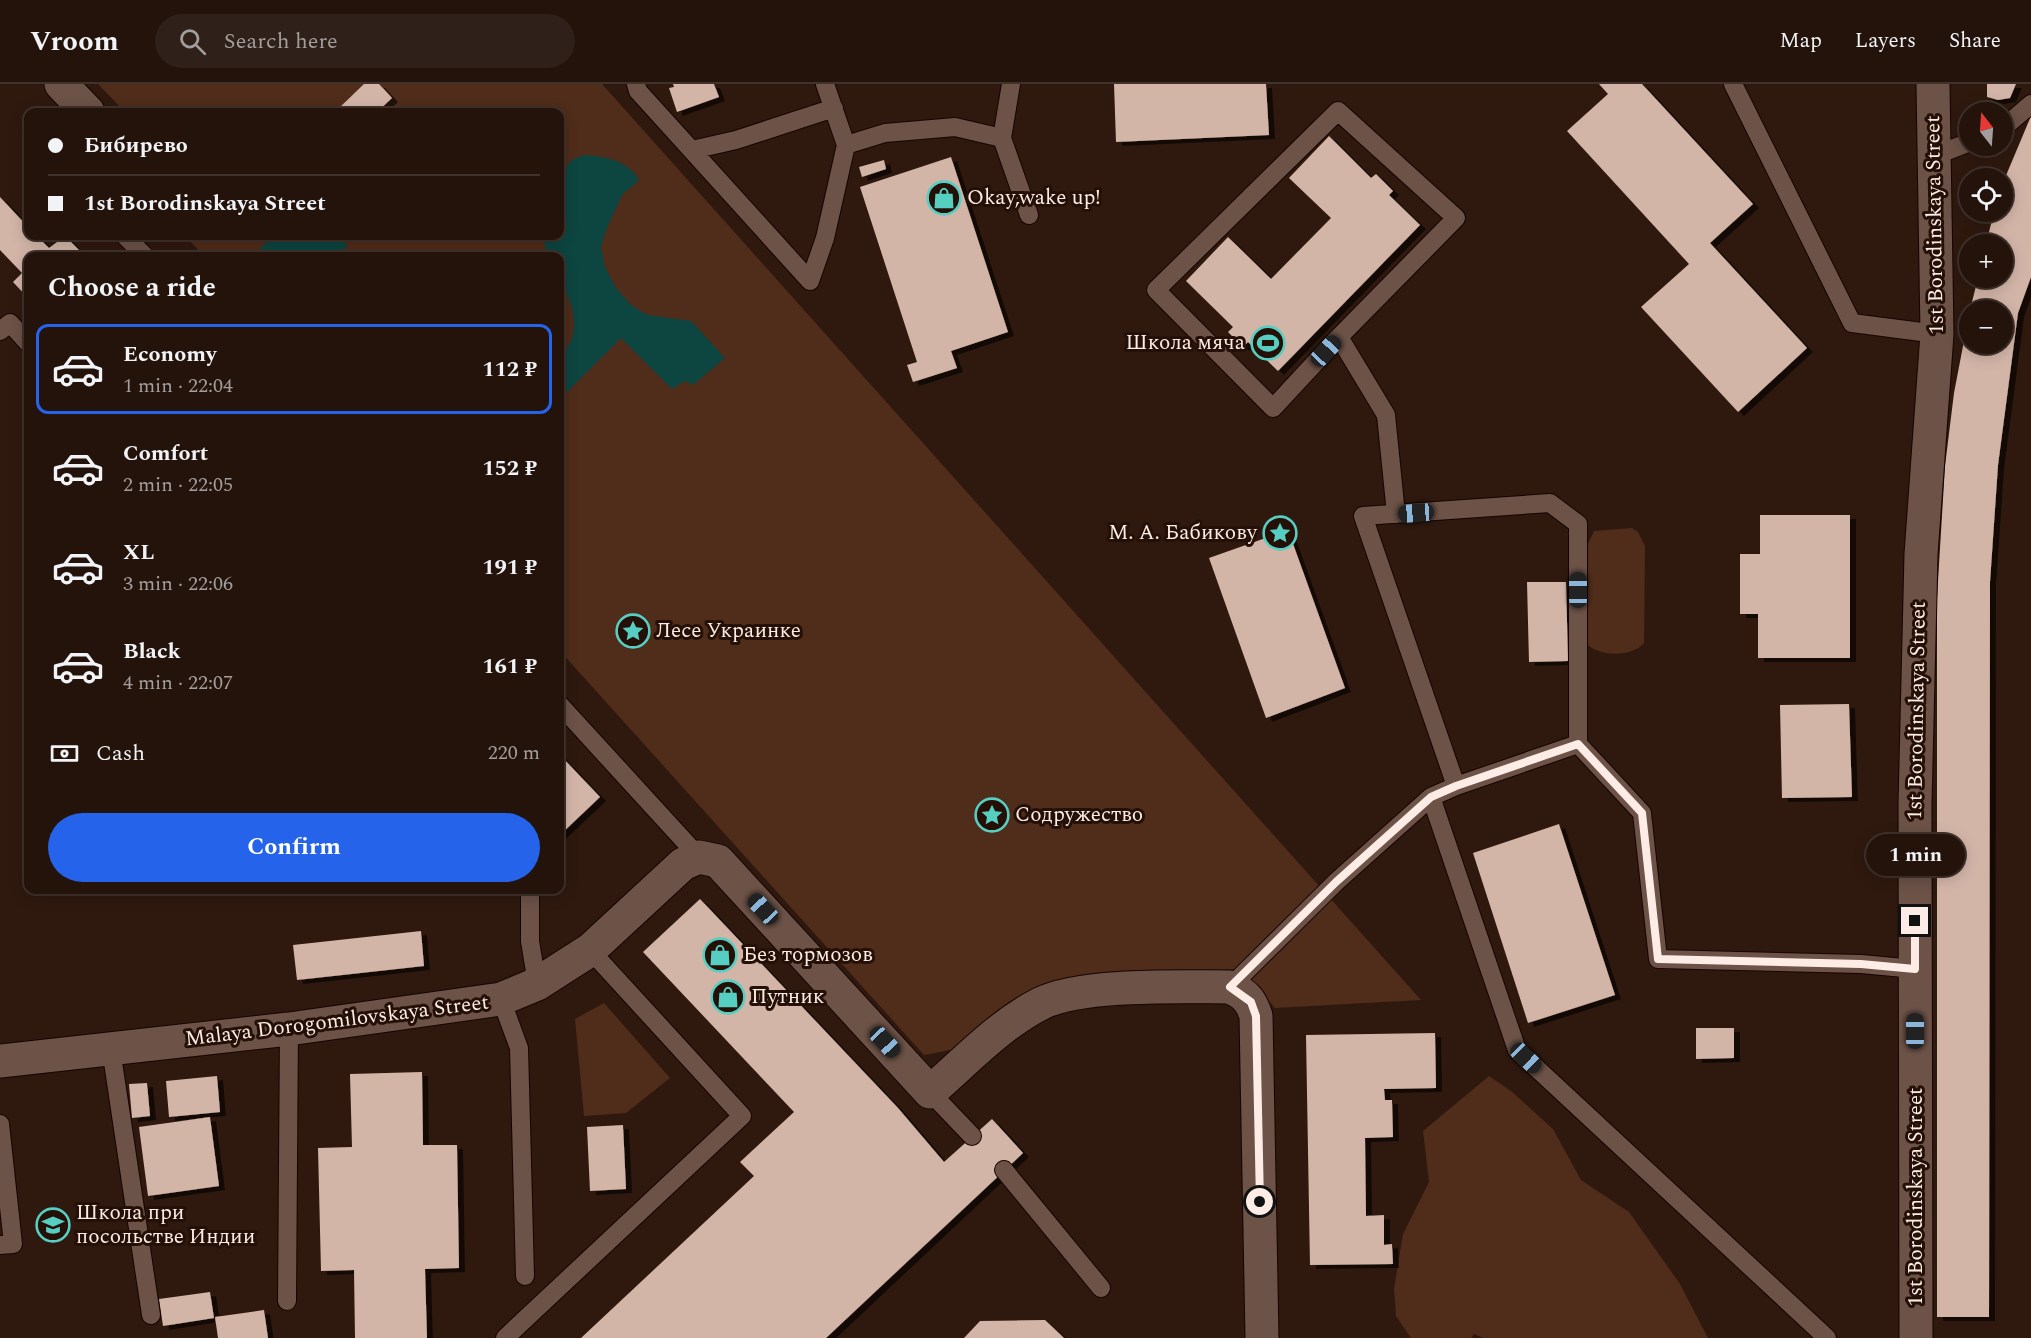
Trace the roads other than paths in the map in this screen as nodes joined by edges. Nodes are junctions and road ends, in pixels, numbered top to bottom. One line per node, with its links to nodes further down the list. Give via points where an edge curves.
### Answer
1 (61, 84): 8 (street)
2 (636, 84): 14 (lane, via 638,91)
3 (825, 84): 9 (lane)
4 (1011, 84): 11 (lane)
5 (1733, 84): 20 (lane, via 1852,323)
6 (1934, 84): 15 (street, 1st Borodinskaya Street)
7 (2031, 104): 10 (lane)
8 (84, 108)
9 (834, 108): 12 (lane); 14 (lane)
10 (2013, 120)
11 (1002, 138): 12 (lane, via 955,127 885,133); 16 (lane)
12 (846, 145): 14 (lane, via 825,238 810,281)
13 (1959, 146): 15 (lane)
14 (693, 150)
15 (1934, 156): 20 (street, 1st Borodinskaya Street)
16 (1029, 215)
17 (129, 240): 18 (lane)
18 (141, 252)
19 (0, 332): 22 (lane, via 10,323)
20 (1937, 334): 31 (street, 1st Borodinskaya Street, via 1921,554)
21 (1339, 337): 21 (lane, via 1456,219 1338,111 1156,290 1273,408); 23 (lane, via 1386,415)
22 (24, 339)
23 (1396, 514): 25 (lane, via 1550,503 1578,524); 26 (lane, via 1363,516)
24 (564, 709): 28 (lane)
25 (1578, 744): 26 (lane); 31 (lane, via 1642,813 1658,959)
26 (1456, 786): 27 (lane)
27 (1431, 797): 33 (lane, via 1336,882); 49 (lane, via 1517,1050)
28 (699, 857): 30 (street, Malaya Dorogomilovskaya Street, via 683,864); 38 (street, via 718,861)
29 (530, 894): 32 (lane, via 530,940)
30 (590, 950): 32 (street, Malaya Dorogomilovskaya Street); 47 (lane, via 742,1116)
31 (1915, 969): 50 (street, 1st Borodinskaya Street)
32 (537, 984): 34 (street, Malaya Dorogomilovskaya Street)
33 (1230, 987): 38 (street, via 1100,990 1042,1002 1018,1016); 48 (street, via 1251,1002 1256,1016)
34 (501, 999): 35 (street, Malaya Dorogomilovskaya Street); 43 (lane, via 519,1048)
35 (290, 1029): 36 (street, Malaya Dorogomilovskaya Street); 45 (lane)
36 (111, 1049): 37 (street, Malaya Dorogomilovskaya Street); 46 (lane)
37 (0, 1061)
38 (930, 1092): 40 (lane)
39 (0, 1124): 42 (lane, via 13,1244)
40 (972, 1136)
41 (1004, 1170): 44 (lane)
42 (0, 1245)
43 (525, 1276)
44 (1101, 1288)
45 (287, 1301)
46 (151, 1315)
47 (505, 1338)
48 (1262, 1338)
49 (1827, 1338)
50 (1916, 1338)

